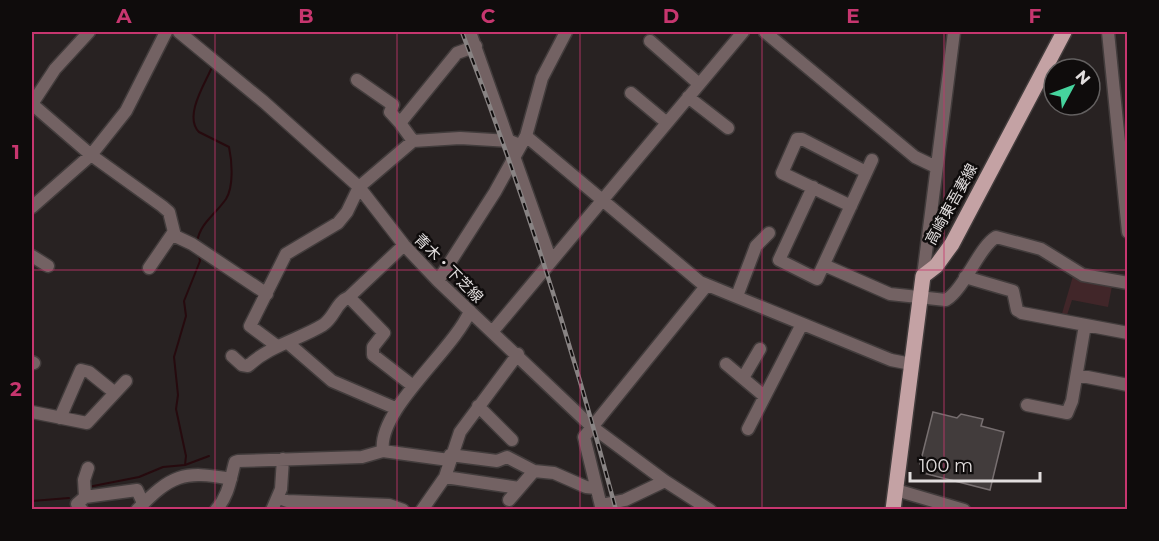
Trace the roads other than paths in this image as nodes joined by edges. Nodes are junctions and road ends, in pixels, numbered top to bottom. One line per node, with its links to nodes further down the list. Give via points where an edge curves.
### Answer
1 (89, 32): 17 (street, via 55,69)
2 (166, 32): 23 (street, via 126,111)
3 (179, 32): 27 (street, 青木・下芝線)
4 (470, 32): 12 (street)
5 (567, 32): 22 (street, via 542,78)
6 (743, 32): 14 (street)
7 (765, 32): 25 (street, via 915,157)
8 (954, 32): 25 (street)
9 (1064, 32): 41 (main road, 高崎東吾妻線, via 952,244)
10 (1108, 32): 32 (street)
11 (650, 41): 14 (street)
12 (476, 46): 18 (street, via 457,53); 22 (street)
13 (357, 80): 18 (street, via 393,105 390,112)
14 (699, 84): 16 (street)
15 (631, 93): 19 (street)
16 (688, 97): 19 (street); 20 (street)
17 (32, 104): 23 (street)
18 (400, 123): 21 (street)
19 (667, 123): 29 (street)
20 (728, 128)
21 (413, 141): 22 (street, via 460,138); 27 (street)
22 (518, 144): 29 (street); 37 (street); 43 (street, via 495,192)
23 (91, 155): 31 (street); 33 (street, via 162,206 168,212)
24 (872, 160): 26 (street)
25 (936, 167): 41 (street)
26 (866, 172): 28 (street, via 802,138 797,140 782,173); 30 (street)
27 (359, 187): 35 (street, 青木・下芝線); 46 (street, via 338,223 286,254)
28 (813, 187): 30 (street); 38 (street, via 779,260 817,279)
29 (603, 201): 37 (street); 45 (street)
30 (851, 206): 38 (street)
31 (32, 207)
32 (1128, 232)
33 (173, 233): 40 (street); 46 (street)
34 (769, 233): 47 (street, via 756,246)
35 (404, 245): 43 (street, 青木・下芝線); 48 (street)
36 (32, 256): 39 (street)
37 (551, 261): 53 (street)
38 (824, 265): 49 (street, via 882,291)
39 (48, 266)
40 (149, 268)
41 (923, 276): 49 (main road)
42 (965, 277): 44 (street, via 988,241 996,237 1041,249 1083,275); 49 (street, via 946,300); 52 (street, via 1013,291 1017,310 1022,313)
43 (438, 281): 50 (street, 青木・下芝線)
44 (1128, 283)
45 (707, 285): 47 (street); 73 (street)
46 (267, 294): 55 (street, via 250,326)
47 (737, 296): 51 (street)
48 (349, 297): 55 (street, via 341,300 326,323); 65 (street, via 384,333 373,347 373,355)
49 (920, 298): 60 (main road)
50 (470, 311): 53 (street, 青木・下芝線); 65 (street, via 458,335)
51 (802, 324): 60 (street, via 891,360); 67 (street)
52 (1085, 325): 54 (street); 61 (street)
53 (493, 331): 57 (street, 青木・下芝線)
54 (1128, 333)
55 (283, 344): 58 (street, via 248,366); 70 (street, via 332,381)
56 (760, 349): 62 (street)
57 (518, 354): 69 (street); 73 (street, 青木・下芝線)
58 (232, 356)
59 (726, 364): 62 (street)
60 (911, 364): 86 (main road)
61 (1077, 375): 64 (street); 68 (street, via 1067,413)
62 (742, 378): 67 (street)
63 (126, 381): 66 (street)
64 (1128, 385)
65 (413, 386): 70 (street)
66 (115, 393): 72 (street, via 87,423); 72 (street, via 81,370)
67 (764, 396): 74 (street)
68 (1027, 405)
69 (478, 406): 75 (street); 77 (street, via 460,432)
70 (395, 408): 76 (street)
71 (32, 412): 72 (street)
72 (60, 418)
73 (591, 426): 83 (street, 青木・下芝線); 85 (street, via 584,437)
74 (748, 429)
75 (512, 440)
76 (383, 451): 77 (street); 78 (street, via 362,457)
77 (450, 458): 80 (street, via 497,461 507,457); 81 (street)
78 (283, 459): 82 (street, via 235,462); 88 (street)
79 (88, 468): 87 (street)
80 (534, 471): 84 (street); 85 (street, via 554,473)
81 (445, 477): 84 (street); 96 (street)
82 (231, 479): 90 (street, via 178,476); 93 (street)
83 (665, 481): 91 (street); 97 (street, 青木・下芝線)
84 (519, 488): 89 (street)
85 (597, 488): 91 (street)
86 (896, 490): 98 (main road); 99 (street)
87 (85, 497): 90 (street, via 137,490); 92 (street, via 77,504)
88 (279, 498): 94 (street); 95 (street, via 389,505)
89 (509, 500)
90 (140, 506)
91 (602, 507)
92 (81, 510)
93 (216, 510)
94 (272, 510)
95 (403, 510)
96 (422, 510)
97 (710, 510)
98 (893, 510)
99 (964, 510)

